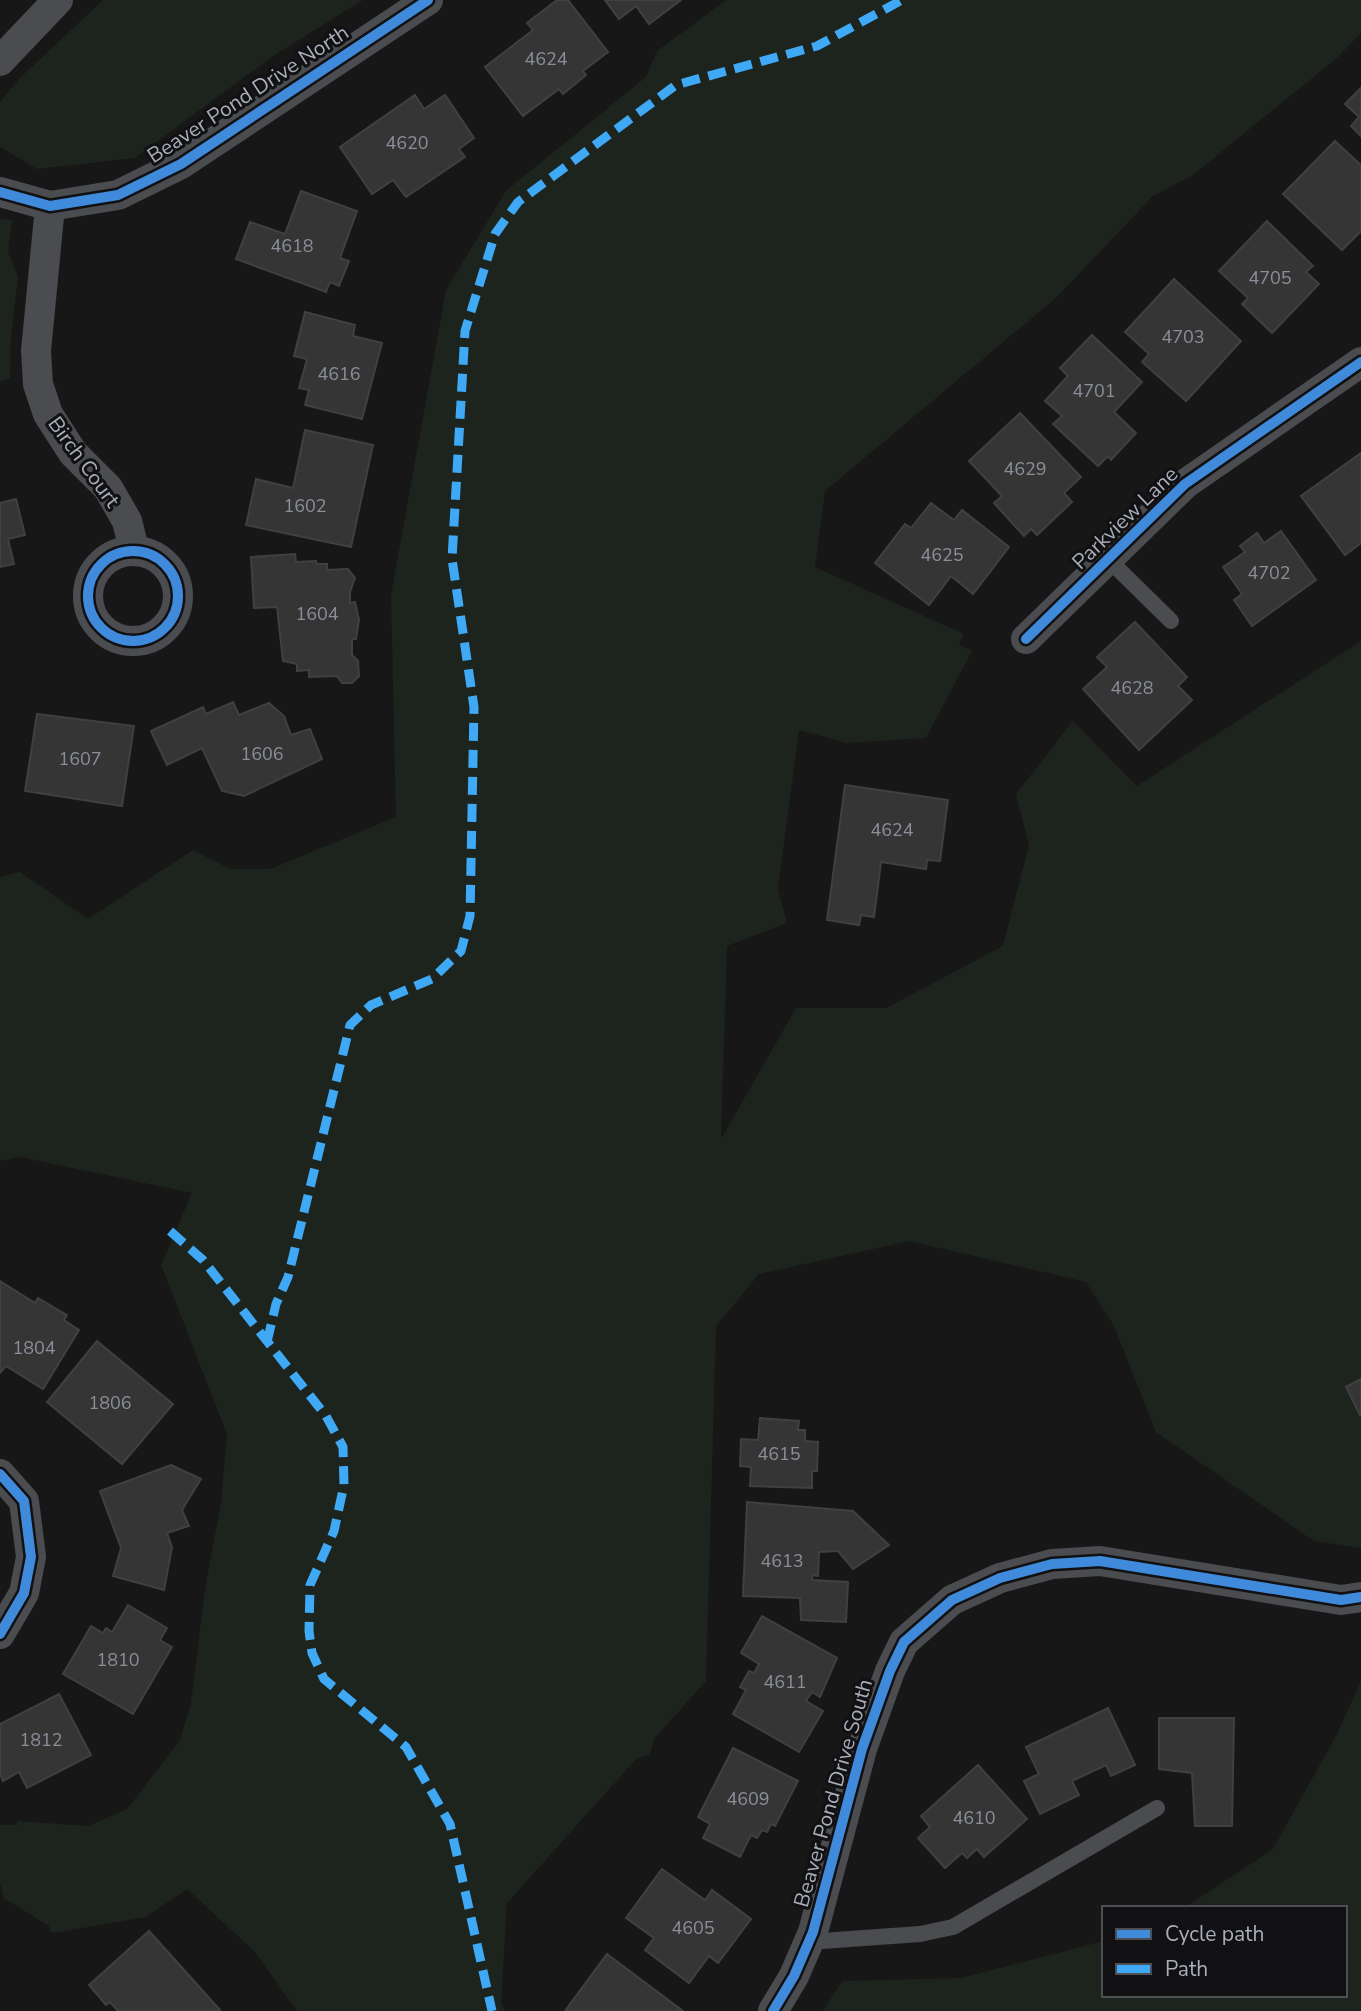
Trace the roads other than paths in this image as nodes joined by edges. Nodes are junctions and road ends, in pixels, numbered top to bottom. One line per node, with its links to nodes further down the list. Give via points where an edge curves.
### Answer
1 (58, 0): 3 (street)
2 (428, 0): 5 (street, Beaver Pond Drive North, via 181,164 118,195)
3 (0, 61)
4 (0, 191): 5 (street, Beaver Pond Drive North)
5 (50, 206): 7 (street, Birch Court, via 36,351 38,384 48,414 73,453 108,488 127,521)
6 (1361, 362): 8 (street, Parkview Lane, via 1185,484)
7 (134, 549)
8 (1109, 560): 9 (lane); 10 (street, Parkview Lane)
9 (1171, 621)
10 (1026, 639)
11 (0, 1474): 13 (street, via 24,1501 31,1557 24,1593)
12 (1361, 1597): 15 (street, Beaver Pond Drive South, via 1341,1600 1100,1561 1052,1564 1000,1578 952,1600 904,1642 890,1671 862,1749)
13 (0, 1634)
14 (1157, 1808): 15 (lane, via 953,1927 920,1934)
15 (808, 1942): 16 (street, Beaver Pond Drive South)
16 (773, 2011)

